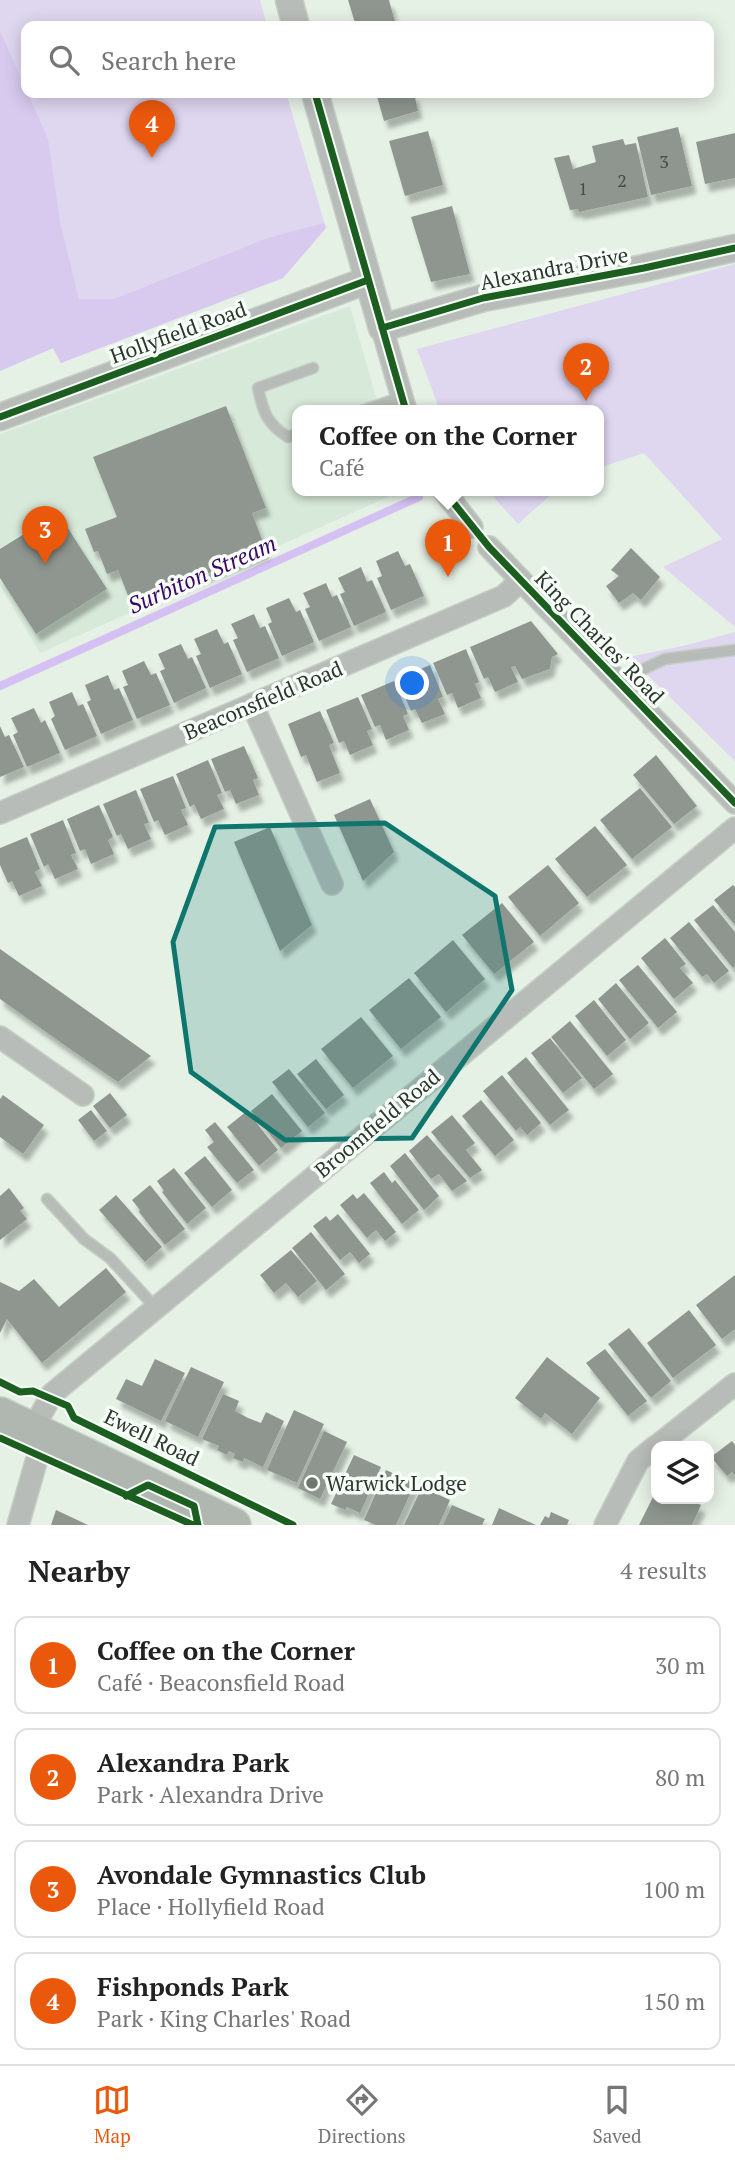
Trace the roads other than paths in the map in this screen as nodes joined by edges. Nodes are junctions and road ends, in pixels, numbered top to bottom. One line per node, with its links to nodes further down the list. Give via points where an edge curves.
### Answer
1 (289, 0): 2 (street)
2 (295, 21)
3 (316, 98): 5 (street)
4 (735, 248): 6 (street, Alexandra Drive, via 483,299)
5 (368, 280): 6 (street); 9 (street, Hollyfield Road)
6 (382, 328): 8 (street)
7 (313, 369): 10 (lane, via 258,388 273,428)
8 (404, 404)
9 (0, 417)
10 (292, 435)
11 (448, 496): 12 (street)
12 (472, 527)
13 (489, 547): 14 (street, King Charles' Road)
14 (521, 580): 16 (street, King Charles' Road); 17 (street, Beaconsfield Road, via 504,596)
15 (735, 650): 16 (lane, via 665,659)
16 (618, 681): 18 (street, King Charles' Road)
17 (252, 704): 19 (street, Beaconsfield Road); 21 (street)
18 (735, 803)
19 (0, 813)
20 (735, 828): 25 (street, Broomfield Road)
21 (332, 884)
22 (0, 1037): 23 (street)
23 (83, 1095)
24 (47, 1199): 25 (lane)
25 (155, 1307): 28 (street, Broomfield Road, via 52,1394)
26 (735, 1384): 29 (street)
27 (0, 1414): 28 (main road, Ewell Road)
28 (40, 1433): 31 (street, Broomfield Road); 32 (main road, Ewell Road)
29 (662, 1441)
30 (651, 1450): 33 (street, via 638,1461)
31 (18, 1525)
32 (234, 1525)
33 (605, 1525)

